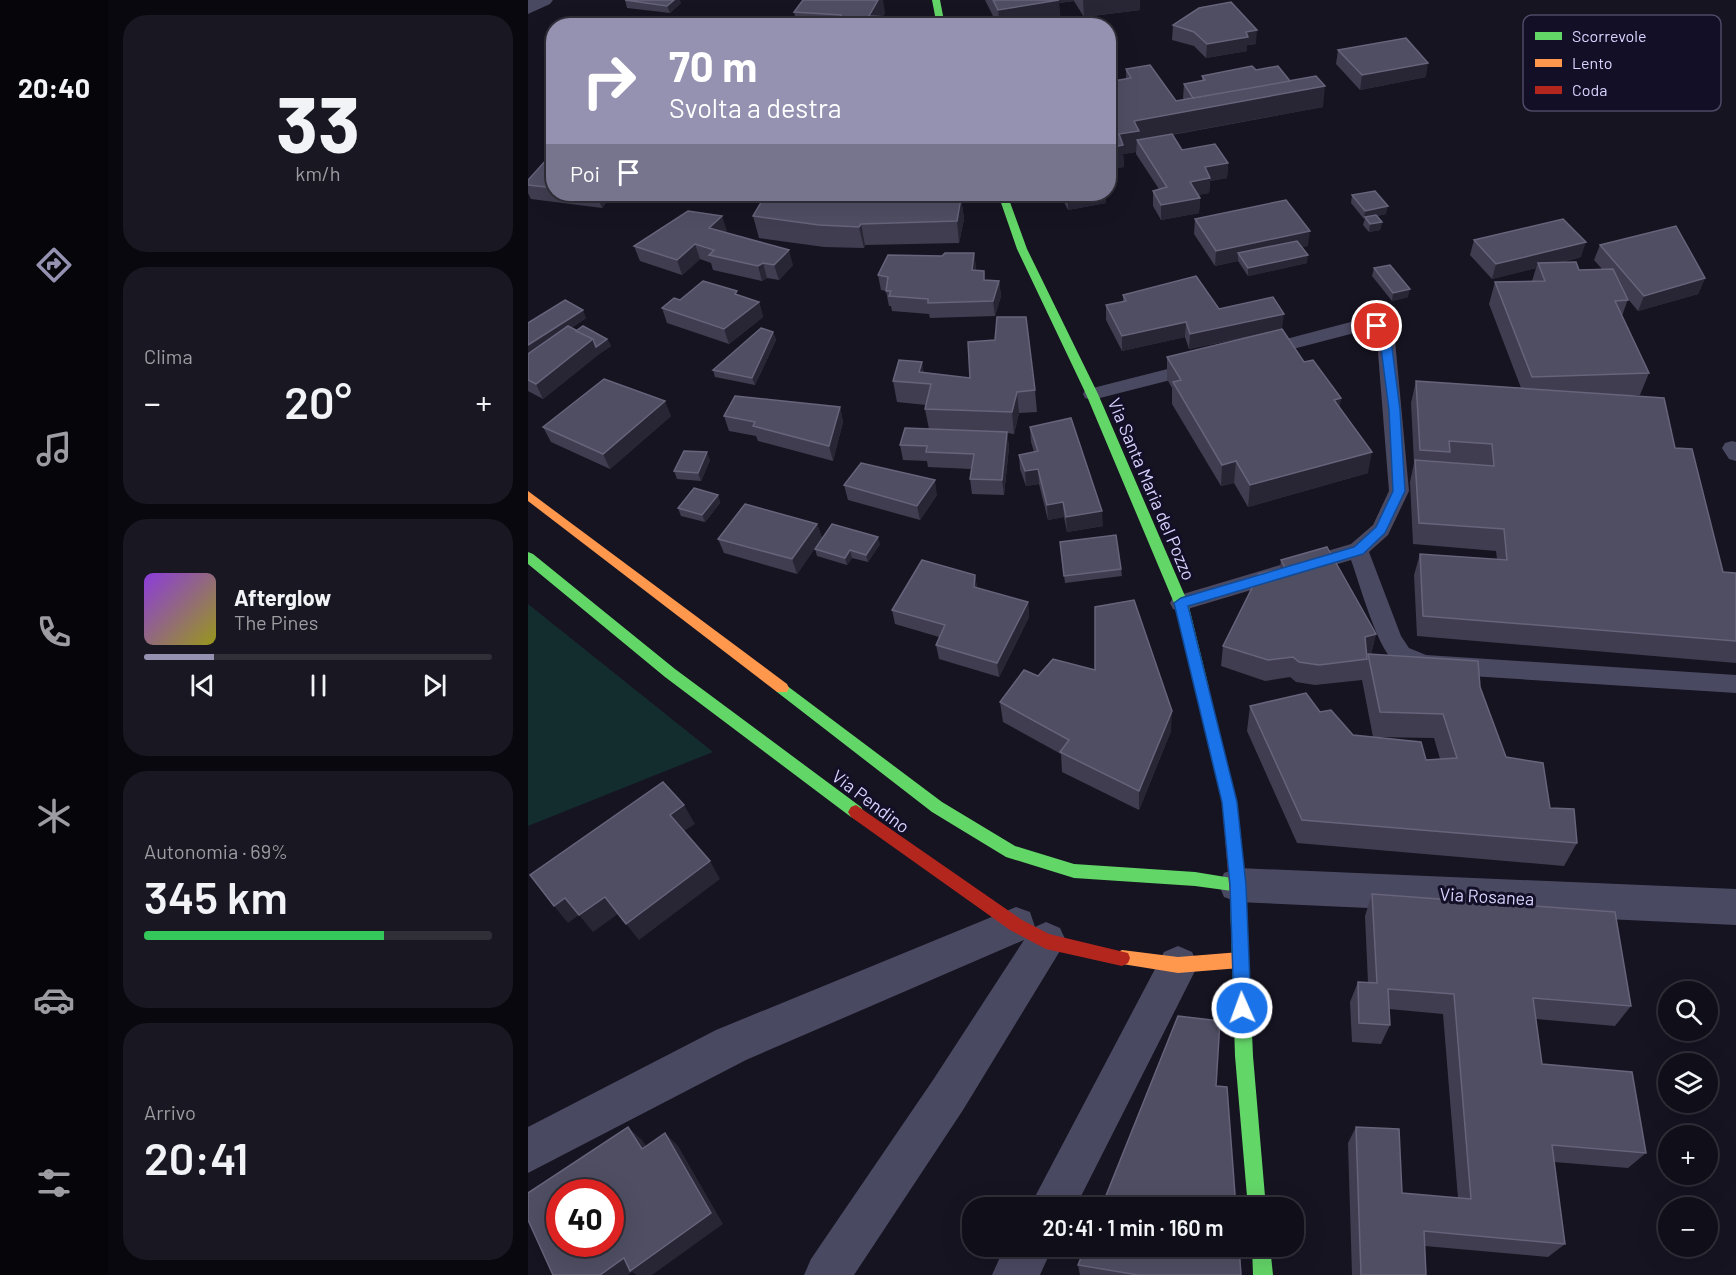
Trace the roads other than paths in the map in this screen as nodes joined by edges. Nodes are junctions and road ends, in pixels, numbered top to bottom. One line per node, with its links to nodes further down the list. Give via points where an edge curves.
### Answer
1 (543, 0): 3 (street)
2 (936, 0): 4 (street)
3 (528, 8)
4 (939, 18)
5 (1005, 201): 8 (street, Via Santa Maria del Pozzo, via 1022,249)
6 (1238, 357): 10 (lane, via 1362,325 1377,326 1386,340 1399,491 1381,530)
7 (1216, 363): 8 (lane)
8 (1092, 394): 12 (street, Via Santa Maria del Pozzo)
9 (528, 495): 14 (street, Via Pendino, via 937,807 1011,852 1074,871)
10 (1358, 550): 12 (lane); 13 (lane, via 1391,640 1401,654 1424,664)
11 (528, 557): 16 (street, Via Pendino, via 670,673 925,863)
12 (1181, 603): 14 (street, Via Santa Maria del Pozzo, via 1229,802)
13 (1736, 684)
14 (1238, 885): 15 (street, Via Rosanea); 17 (street, Via Santa Maria del Pozzo)
15 (1736, 907)
16 (1031, 933): 18 (street, Via Pendino, via 1136,961); 19 (street, via 730,1045); 24 (street, via 948,1095)
17 (1240, 960): 18 (street, Via Pendino); 21 (street, Via Santa Maria del Pozzo)
18 (1178, 965): 20 (street)
19 (528, 1151)
20 (1056, 1197)
21 (1256, 1197)
22 (1024, 1257): 25 (street)
23 (1262, 1257): 26 (street)
24 (827, 1275)
25 (1015, 1275)
26 (1263, 1275)

